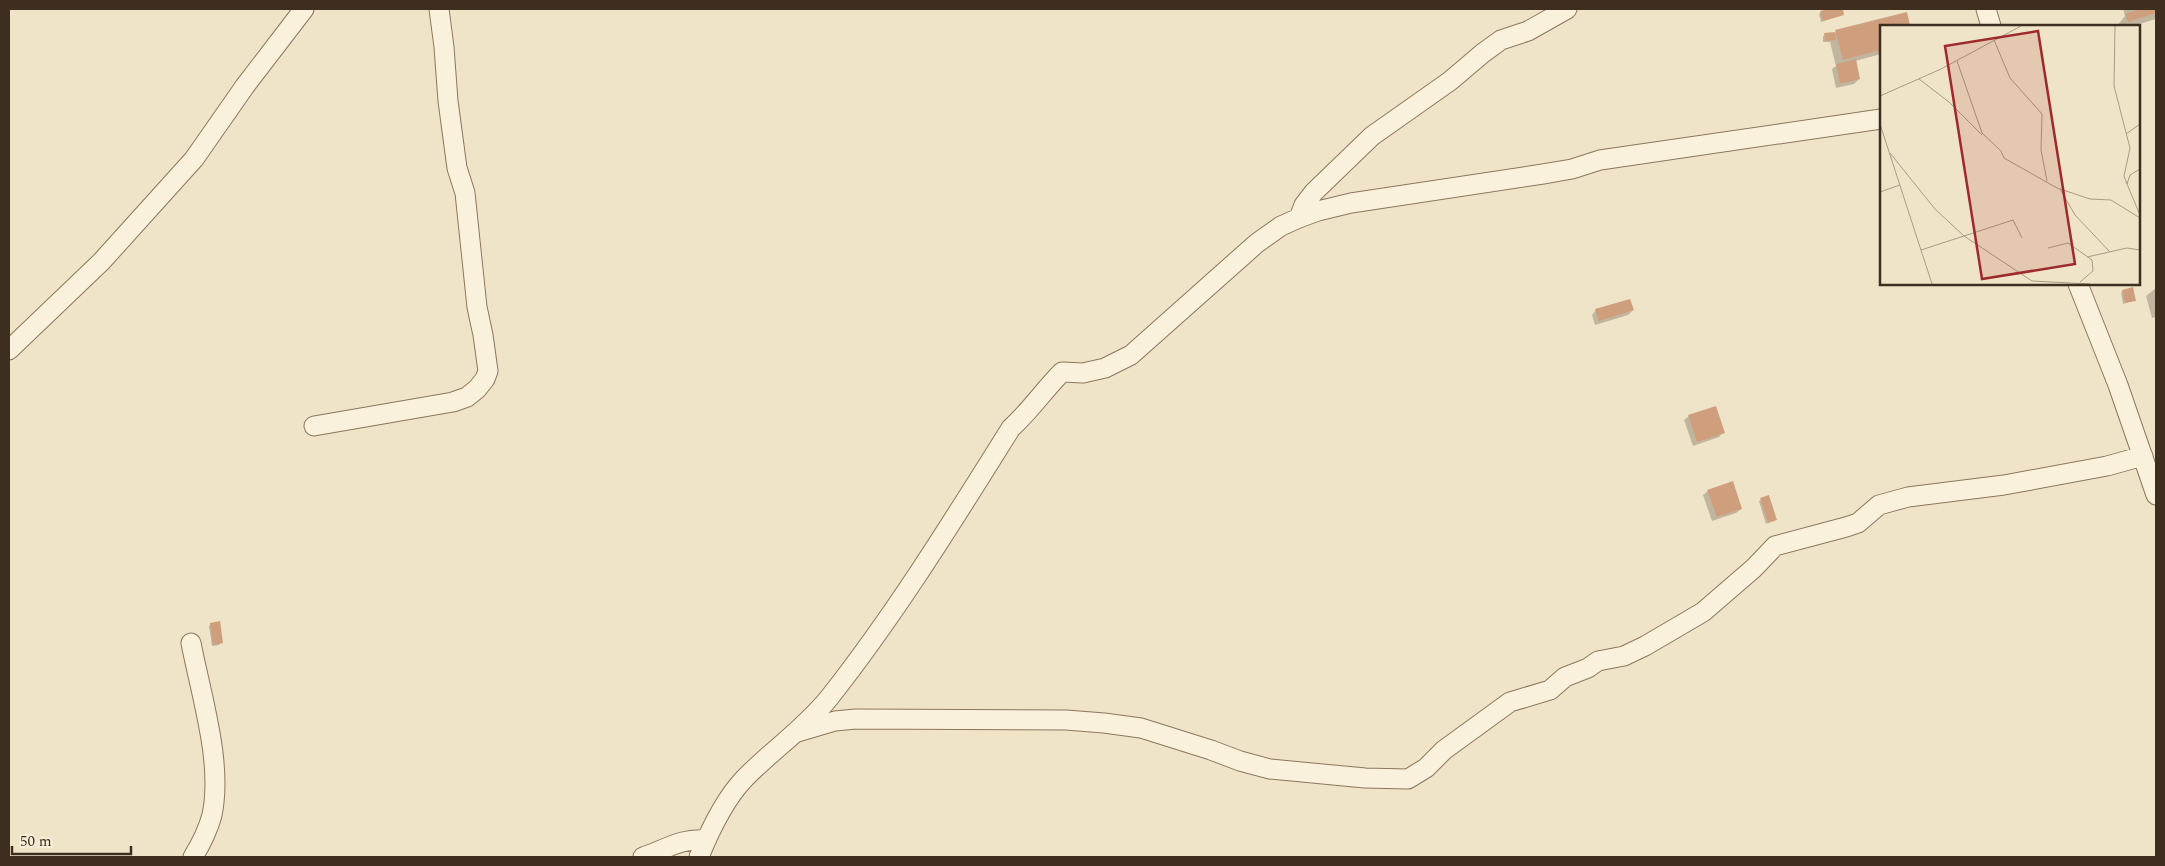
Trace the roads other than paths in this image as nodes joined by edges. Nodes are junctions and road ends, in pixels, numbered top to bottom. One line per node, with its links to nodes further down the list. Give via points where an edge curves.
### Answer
1 (304, 9): 9 (street, via 194,159 101,262)
2 (439, 9): 10 (street, via 449,111 457,168 466,193 477,307 488,371 485,379 467,397 453,402)
3 (1566, 9): 7 (street, via 1528,31 1501,40 1450,81 1388,123 1314,192)
4 (1986, 9): 5 (street)
5 (1991, 25)
6 (1880, 119): 7 (street, via 1600,160 1572,169 1469,187 1351,203)
7 (1299, 218): 14 (street, via 1257,243 1131,355 1105,368 1062,372 1050,384 1028,413 1011,428 862,653 828,699)
8 (2078, 285): 11 (street)
9 (9, 350)
10 (314, 426)
11 (2143, 456): 12 (street); 14 (street, via 2004,486 1908,497 1879,505 1858,523 1775,546 1704,612 1624,656 1598,661 1565,677 1550,690 1510,702 1408,779 1270,769 1141,728 1079,720 856,719 835,721)
12 (2156, 494)
13 (191, 643): 16 (street, via 215,770 212,814)
14 (798, 732): 15 (street, via 743,780 722,810)
15 (702, 849): 17 (street, via 692,839)
16 (193, 857)
17 (643, 857)

